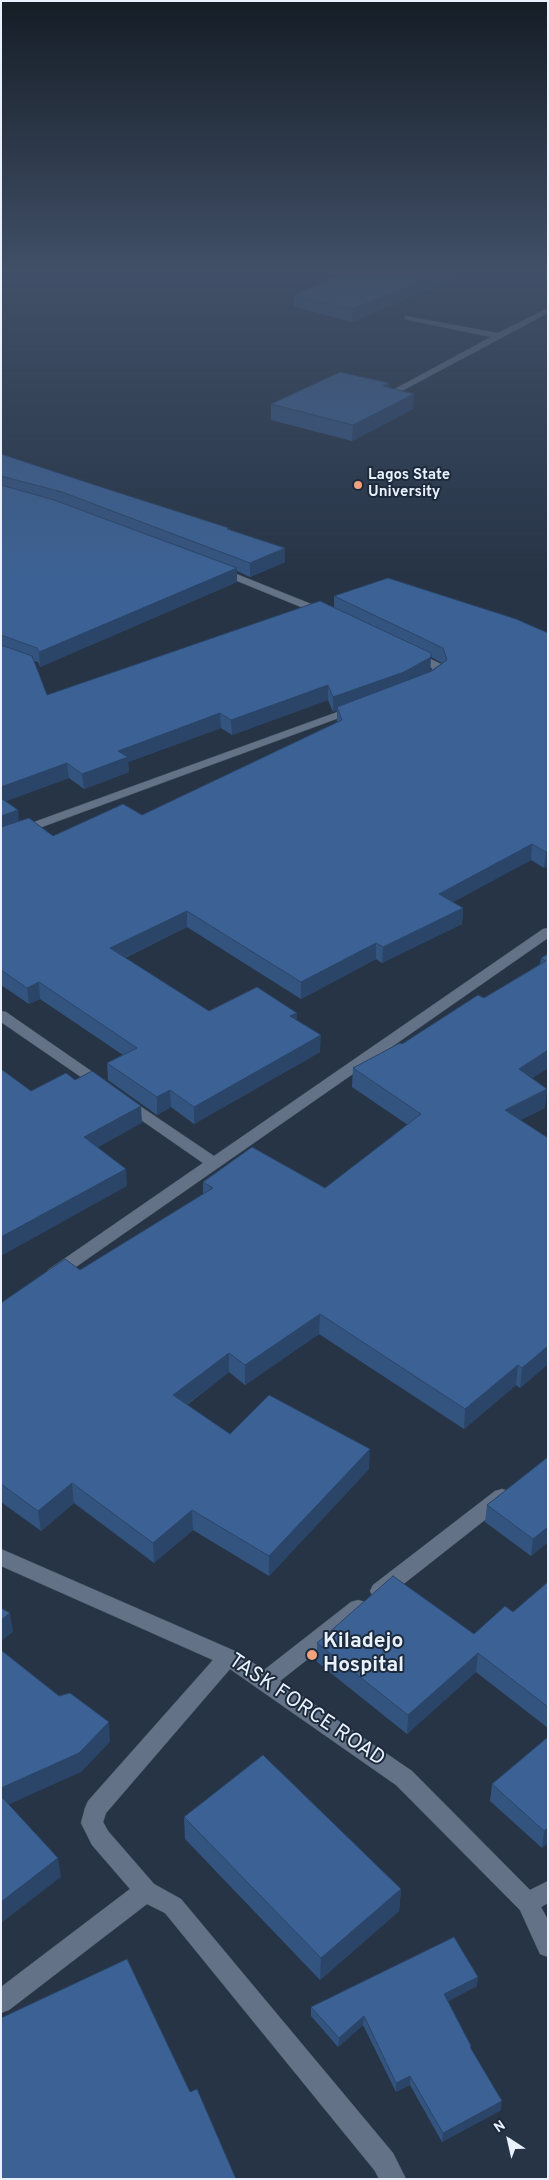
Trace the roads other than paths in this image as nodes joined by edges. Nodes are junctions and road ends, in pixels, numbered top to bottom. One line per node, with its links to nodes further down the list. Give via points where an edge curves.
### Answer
1 (422, 377): 2 (street)
2 (395, 391)
3 (212, 568): 4 (street)
4 (336, 618)
5 (404, 648): 6 (street, via 436,666 438,674)
6 (418, 686)
7 (362, 706): 8 (street)
8 (1, 838)
9 (548, 932): 11 (street)
10 (1, 1015): 11 (street)
11 (213, 1164): 12 (street)
12 (42, 1283)
13 (516, 1485): 16 (street)
14 (1, 1557): 15 (street, TASK FORCE ROAD)
15 (228, 1656): 16 (street, TASK FORCE ROAD); 17 (street, via 96,1808 92,1823 100,1838)
16 (265, 1681): 19 (street, TASK FORCE ROAD, via 404,1778)
17 (146, 1891): 21 (street); 22 (street, via 173,1906 384,2162)
18 (548, 1891): 19 (street)
19 (528, 1903): 20 (street, TASK FORCE ROAD)
20 (548, 1946)
21 (1, 2002)
22 (393, 2179)

